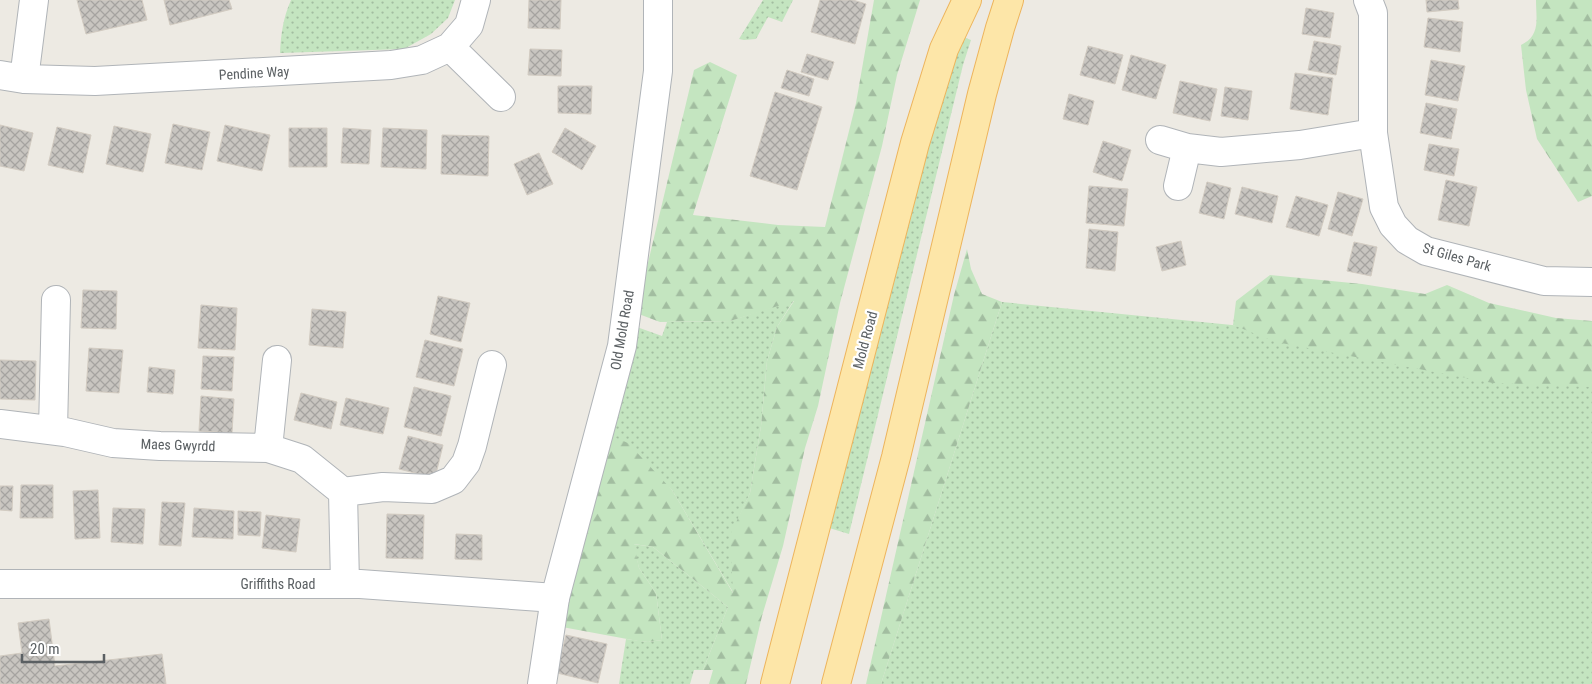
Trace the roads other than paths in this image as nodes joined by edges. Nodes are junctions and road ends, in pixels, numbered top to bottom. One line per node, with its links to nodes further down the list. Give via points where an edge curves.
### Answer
1 (34, 0): 8 (street)
2 (476, 0): 7 (street, Pendine Way, via 469,25)
3 (658, 0): 24 (street, Old Mold Road, via 658,71 622,346)
4 (967, 0): 26 (main road, Mold Road, via 944,48 915,142)
5 (1009, 0): 27 (main road, via 982,94 896,457)
6 (1368, 0): 10 (street, St Giles Park, via 1373,13)
7 (450, 47): 8 (street, Pendine Way, via 422,60 391,65 95,81); 9 (street)
8 (12, 77)
9 (501, 97)
10 (1372, 133): 12 (street, via 1300,145 1221,152); 14 (street, St Giles Park, via 1384,207 1407,240 1426,251 1544,281)
11 (1160, 140): 12 (street)
12 (1187, 148): 13 (street)
13 (1178, 186)
14 (1592, 282)
15 (56, 300): 19 (street)
16 (277, 360): 20 (street)
17 (492, 365): 21 (street, via 496,394 466,463 453,480 432,489 383,487)
18 (0, 424): 19 (street, Maes Gwyrdd)
19 (53, 430): 20 (street, Maes Gwyrdd, via 113,443)
20 (268, 448): 21 (street, Maes Gwyrdd, via 302,458)
21 (343, 492): 23 (street)
22 (0, 584): 23 (street, Griffiths Road)
23 (344, 584): 24 (street, Griffiths Road)
24 (555, 598): 25 (street, Old Mold Road)
25 (542, 684)
26 (775, 684)
27 (836, 684)

